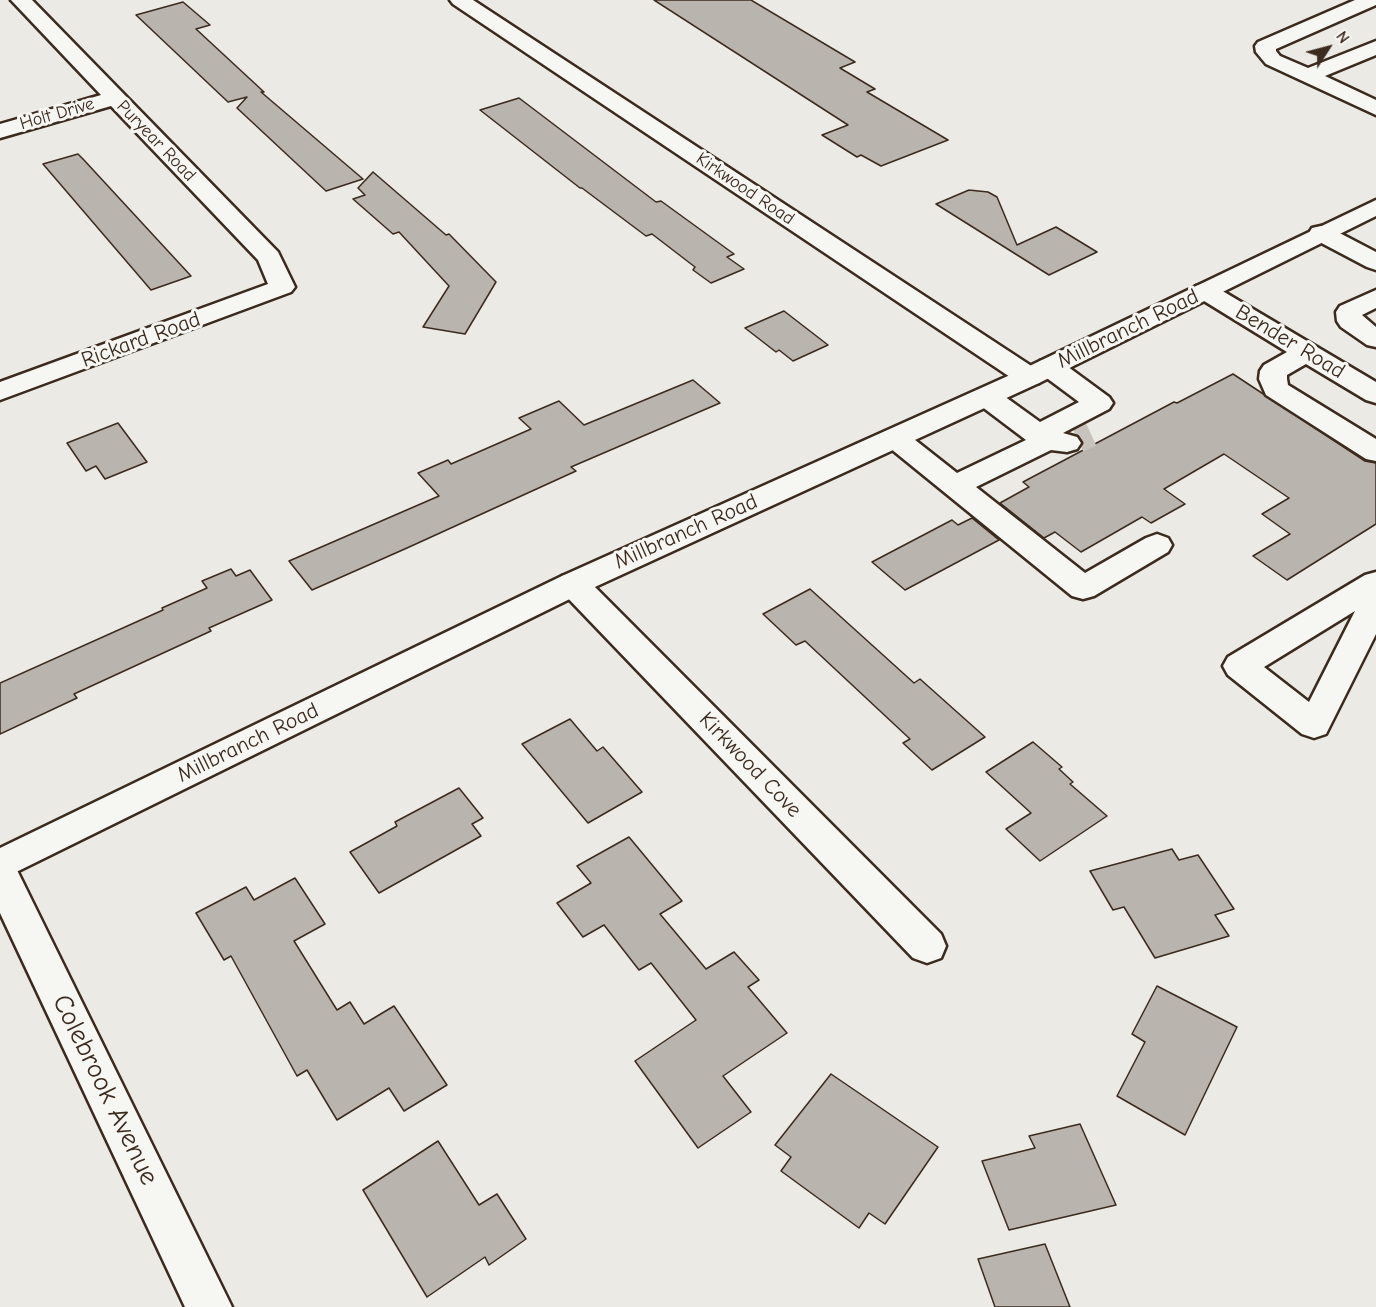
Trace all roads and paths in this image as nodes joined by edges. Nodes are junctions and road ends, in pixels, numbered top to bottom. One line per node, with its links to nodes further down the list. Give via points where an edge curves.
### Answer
1 (21, 0): 6 (street, Puryear Road)
2 (460, 0): 17 (street, Kirkwood Road)
3 (1372, 0): 5 (street, via 1265,46 1273,60)
4 (1376, 47): 5 (street)
5 (1308, 76): 7 (street)
6 (115, 98): 8 (street, Holt Drive); 12 (street, Puryear Road, via 269,257)
7 (1376, 108)
8 (0, 130)
9 (1376, 207): 10 (street, Millbranch Road)
10 (1321, 233): 11 (street); 13 (street, Millbranch Road)
11 (1376, 262)
12 (282, 287): 18 (street, Rickard Road)
13 (1205, 291): 16 (street, Bender Road); 17 (street, Millbranch Road)
14 (1376, 298): 15 (street, via 1349,312 1350,321)
15 (1376, 339)
16 (1307, 352): 19 (street, Bender Road); 23 (street, via 1275,371 1276,389)
17 (1039, 372): 20 (street, Millbranch Road); 22 (street, Kirkwood Road, via 1099,403 1087,425 1069,443)
18 (0, 392)
19 (1376, 394)
20 (987, 397): 21 (street, Millbranch Road); 22 (street)
21 (895, 438): 24 (street); 26 (street, Millbranch Road)
22 (1047, 441): 24 (street)
23 (1376, 452)
24 (956, 485): 25 (street, via 1083,588)
25 (1157, 545)
26 (573, 584): 29 (street, Millbranch Road); 31 (street, Kirkwood Cove)
27 (1376, 584): 28 (street, via 1240,666 1314,725)
28 (1376, 601)
29 (0, 865)
30 (0, 873): 32 (street, Colebrook Avenue)
31 (927, 946)
32 (209, 1307)

